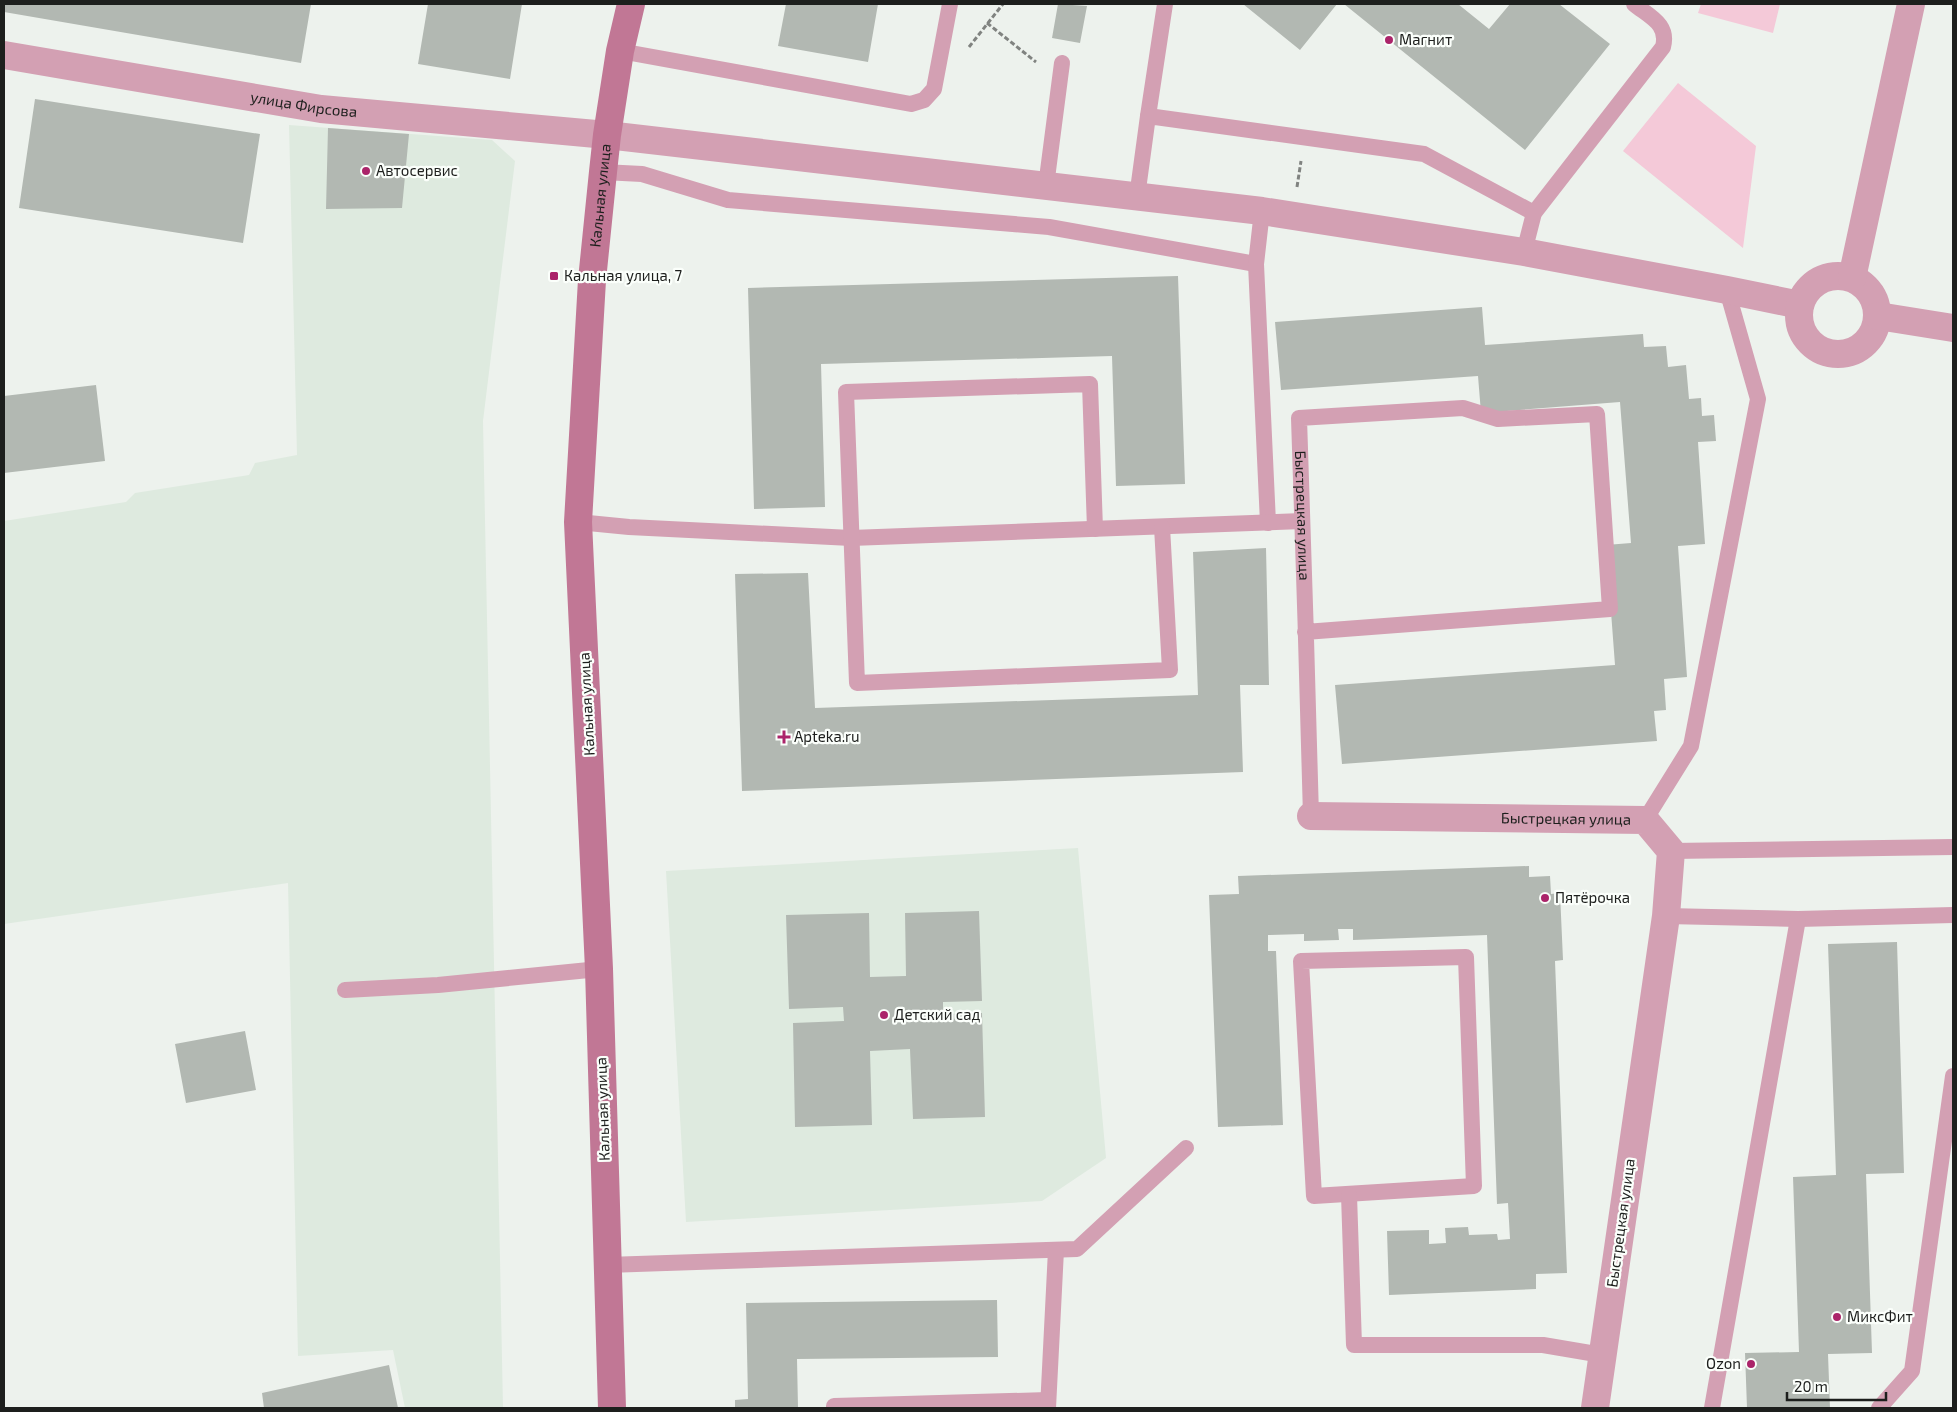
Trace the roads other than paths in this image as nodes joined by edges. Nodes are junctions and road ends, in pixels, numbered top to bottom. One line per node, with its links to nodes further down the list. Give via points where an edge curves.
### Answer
1 (631, 4): 6 (street, Кальная улица)
2 (950, 4): 6 (lane, via 934,89 924,100 911,104)
3 (1165, 4): 9 (lane)
4 (1634, 4): 15 (lane, via 1662,26 1666,36 1663,47)
5 (1911, 4): 18 (street)
6 (620, 51): 10 (street, Кальная улица)
7 (4, 55): 10 (street, улица Фирсова, via 321,109)
8 (1062, 63): 12 (lane)
9 (1148, 116): 13 (lane); 15 (lane, via 1424,154)
10 (607, 134): 11 (street, Кальная улица); 12 (street, улица Фирсова)
11 (603, 172): 17 (lane, via 642,174 728,200 1049,227); 24 (street, Кальная улица, via 592,280)
12 (1046, 186): 13 (street, улица Фирсова)
13 (1137, 197): 14 (street, улица Фирсова)
14 (1262, 211): 16 (street, улица Фирсова); 17 (lane)
15 (1534, 213): 16 (lane)
16 (1524, 252): 19 (street, улица Фирсова)
17 (1256, 264): 25 (lane)
18 (1852, 278): 20 (street, via 1836,275 1820,280 1807,290); 21 (street, via 1866,286 1875,300)
19 (1727, 290): 20 (street, улица Фирсова); 31 (lane, via 1758,399 1690,746)
20 (1800, 305): 21 (street, via 1800,322 1806,337 1817,349 1833,354 1849,353 1864,345 1874,332)
21 (1878, 316): 22 (street)
22 (1953, 328)
23 (1302, 521): 25 (lane); 29 (lane, Быстрецкая улица); 29 (lane, Быстрецкая улица, via 1299,418 1463,408 1498,419 1597,414 1610,609)
24 (578, 522): 28 (lane); 37 (street, Кальная улица)
25 (1268, 523): 26 (lane)
26 (1162, 527): 27 (lane); 28 (lane, via 1170,670 857,683)
27 (1095, 529): 28 (lane); 28 (lane, via 1090,384 846,392)
28 (851, 538)
29 (1306, 632): 30 (lane, Быстрецкая улица)
30 (1311, 816): 31 (street, Быстрецкая улица)
31 (1645, 820): 33 (street, Быстрецкая улица)
32 (1953, 847): 33 (lane)
33 (1671, 851): 35 (street, Быстрецкая улица)
34 (1953, 914): 36 (lane)
35 (1666, 916): 36 (lane); 44 (street, Быстрецкая улица)
36 (1798, 919): 49 (lane)
37 (599, 969): 38 (lane, via 438,985); 43 (street, Кальная улица)
38 (345, 990)
39 (1953, 1076): 50 (lane, via 1912,1371)
40 (1186, 1148): 42 (lane, via 1077,1249)
41 (1349, 1195): 41 (lane, via 1474,1186 1466,957 1301,961 1314,1196); 44 (lane, via 1354,1345 1543,1345)
42 (1056, 1250): 43 (lane); 45 (lane)
43 (607, 1265): 46 (street, Кальная улица)
44 (1602, 1355): 48 (street, Быстрецкая улица)
45 (1048, 1404): 47 (lane)
46 (612, 1408)
47 (834, 1408)
48 (1595, 1408)
49 (1712, 1408)
50 (1879, 1408)

